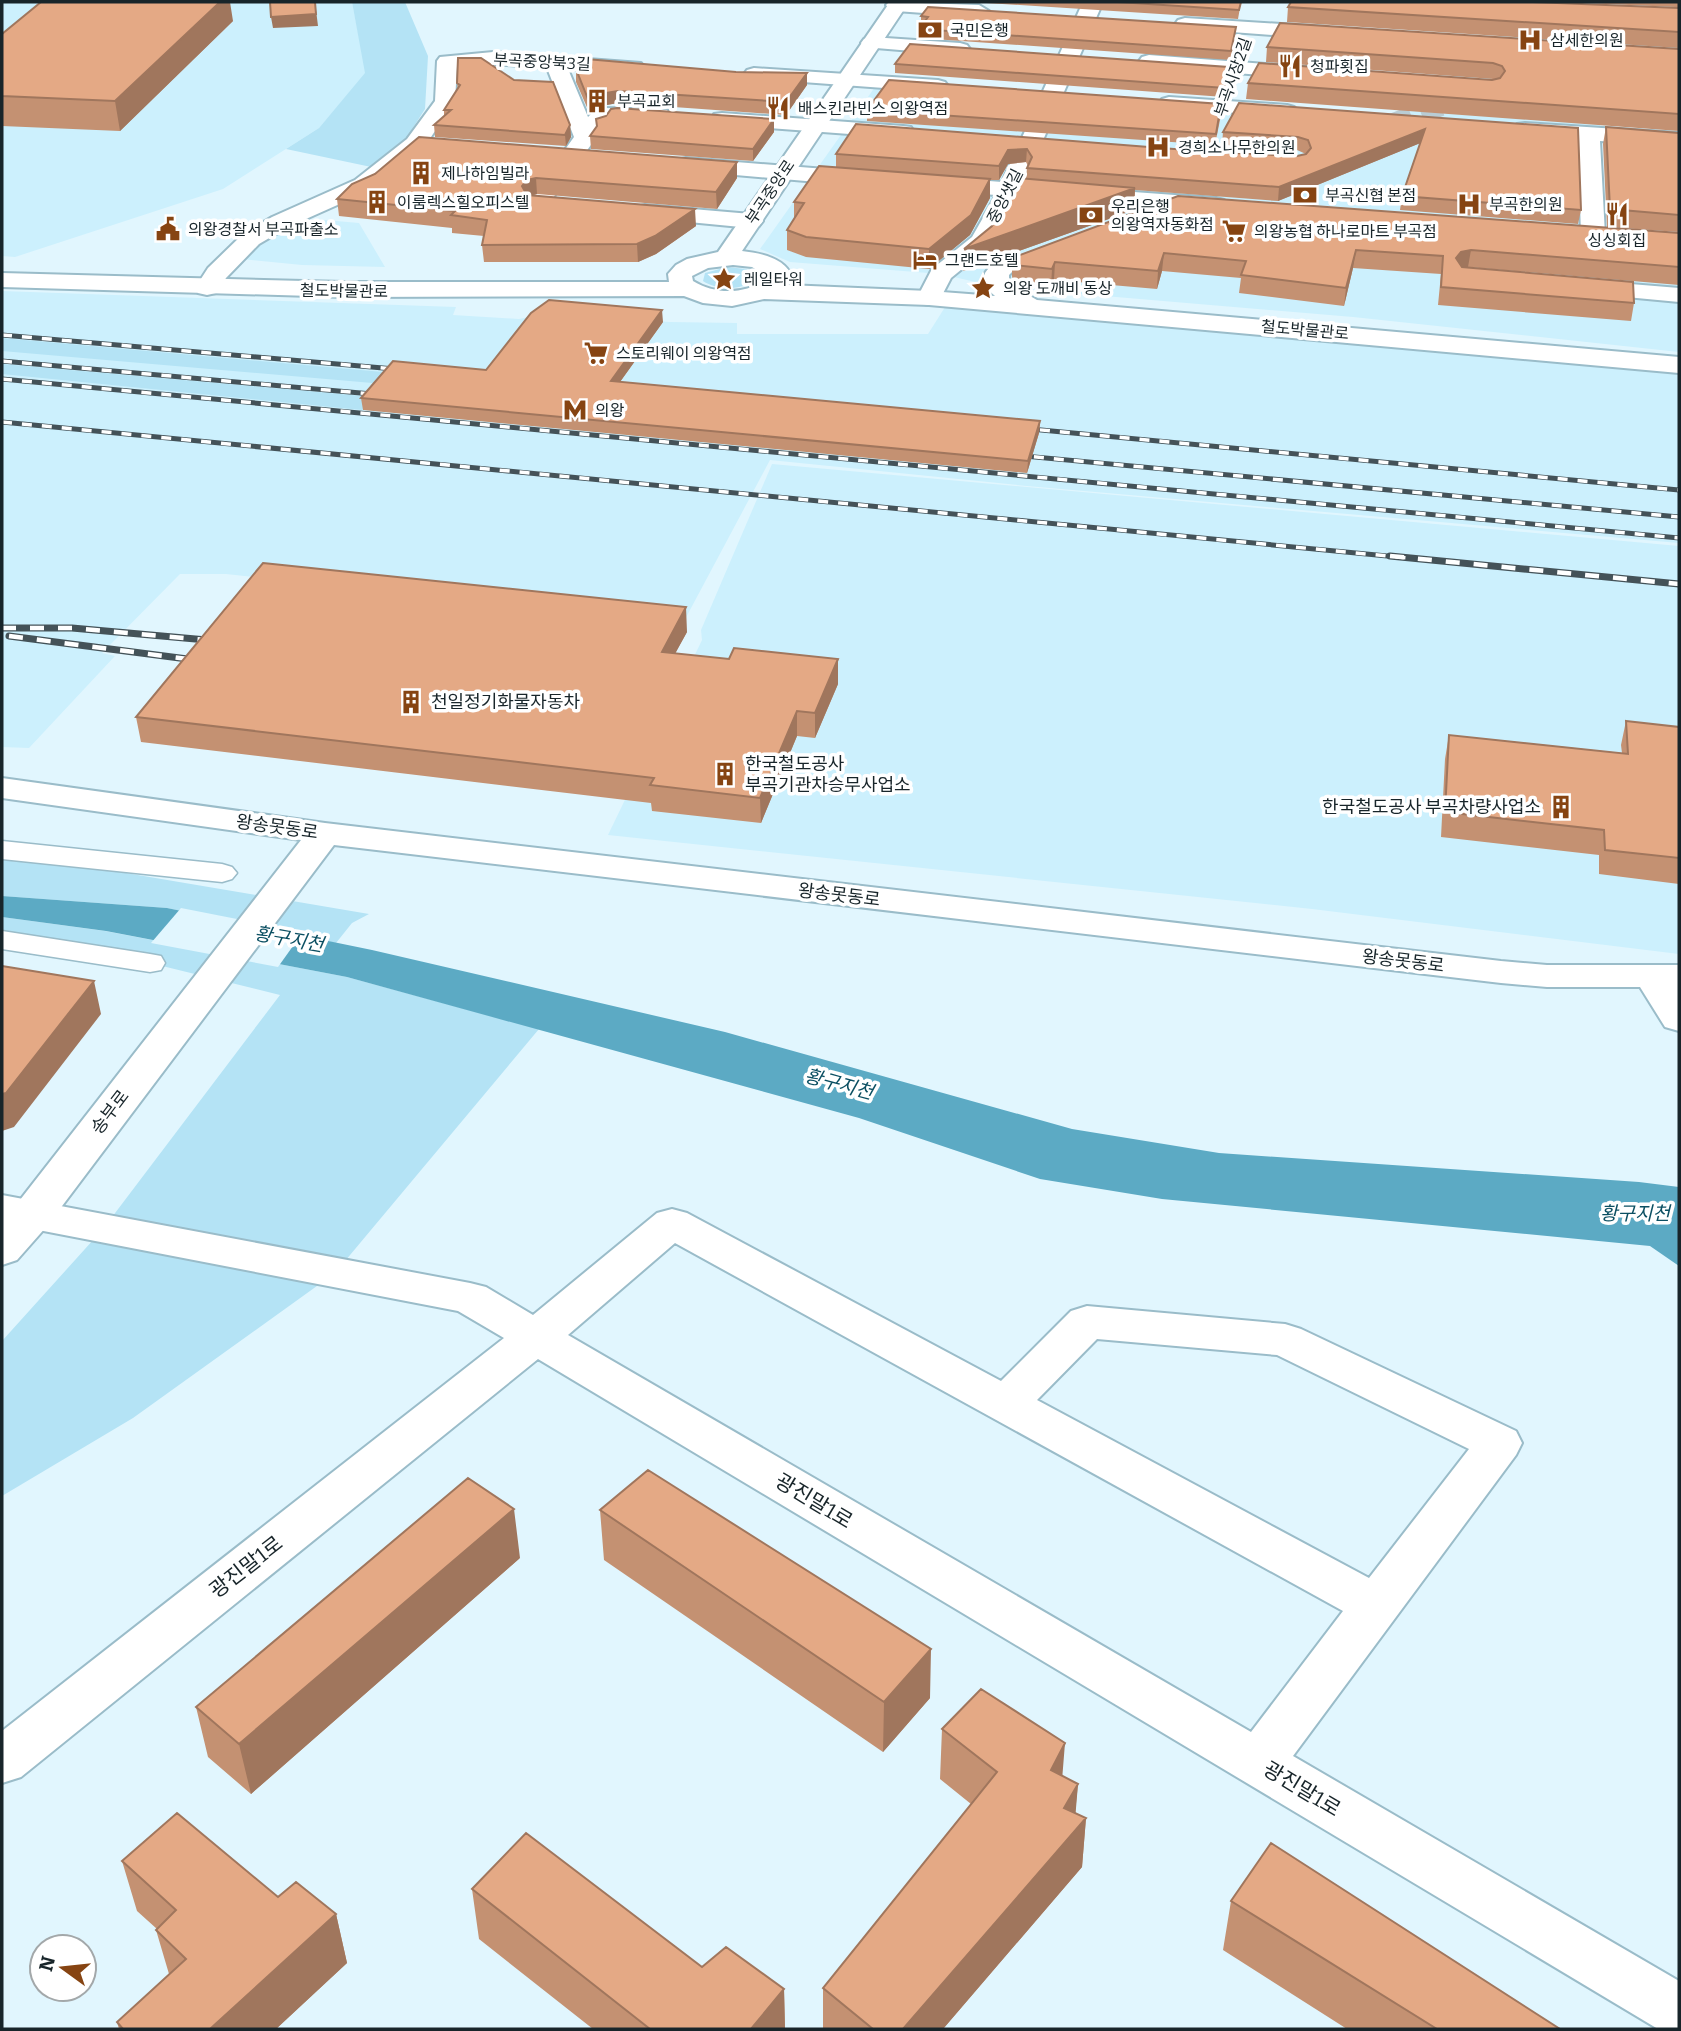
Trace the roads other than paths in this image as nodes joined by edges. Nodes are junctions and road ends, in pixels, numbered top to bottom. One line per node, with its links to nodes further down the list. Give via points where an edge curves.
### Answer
1 (897, 4): 3 (street); 9 (street, 부곡중앙로)
2 (1090, 10): 4 (street); 5 (street); 12 (street, 중앙샛길)
3 (1005, 12)
4 (1059, 16)
5 (1111, 19)
6 (1161, 22): 7 (street)
7 (1250, 28): 8 (street); 16 (street, 부곡시장2길)
8 (1342, 34)
9 (871, 43): 10 (street); 20 (street, 부곡중앙로)
10 (977, 50)
11 (1043, 54): 12 (street)
12 (1069, 56): 13 (street); 23 (street, 중앙샛길)
13 (1097, 58)
14 (1125, 60): 16 (street)
15 (555, 62): 17 (street, 부곡중앙북3길); 29 (street); 38 (street, 부곡중앙북3길, via 447,61 445,101)
16 (1236, 67): 19 (street); 26 (street, 부곡시장2길)
17 (658, 69)
18 (736, 73): 20 (street)
19 (1330, 74)
20 (846, 78): 21 (street); 28 (street, 부곡중앙로)
21 (956, 87)
22 (1024, 92): 23 (street)
23 (1052, 94): 24 (street); 35 (street, 중앙샛길)
24 (1078, 96)
25 (1144, 101): 26 (street)
26 (1223, 107): 27 (street); 31 (street, 부곡시장2길)
27 (1301, 112)
28 (815, 126): 29 (street, via 602,114 598,121); 32 (street); 44 (street, 부곡중앙로)
29 (581, 127): 41 (street, via 585,137)
30 (1498, 127): 33 (street)
31 (1214, 130)
32 (923, 133)
33 (1589, 134): 36 (street); 56 (street)
34 (1004, 139): 35 (street)
35 (1031, 140): 37 (street); 48 (street, 중앙샛길)
36 (1679, 140)
37 (1058, 142)
38 (415, 144): 39 (street); 64 (street, via 363,186 251,239)
39 (442, 146)
40 (546, 155): 41 (street)
41 (572, 156): 42 (street); 50 (street, via 537,204)
42 (598, 159)
43 (664, 164): 44 (street)
44 (783, 173): 46 (street); 54 (street, 부곡중앙로)
45 (1194, 178): 49 (street)
46 (890, 181)
47 (916, 183): 48 (street)
48 (1010, 190): 49 (street); 69 (street, 중앙샛길, via 982,241 941,274)
49 (1181, 203): 51 (street); 53 (street)
50 (565, 206)
51 (1233, 207)
52 (620, 210): 54 (street)
53 (1131, 220)
54 (751, 221): 59 (street, 부곡중앙로)
55 (1566, 233): 56 (street)
56 (1593, 235): 57 (street)
57 (1620, 237)
58 (1030, 257): 61 (street)
59 (726, 258): 62 (street, 철도박물관로, via 760,261); 65 (street, 철도박물관로, via 702,261)
60 (2, 264): 64 (street, 철도박물관로)
61 (1005, 267): 69 (street); 70 (street, via 997,274 997,287)
62 (779, 272): 67 (street, via 780,279); 69 (street, 철도박물관로, via 892,282)
63 (2, 280): 64 (street, 철도박물관로)
64 (212, 280): 65 (street, 철도박물관로, via 425,292)
65 (683, 281): 67 (street, 철도박물관로, via 722,297)
66 (1560, 285): 68 (street)
67 (763, 292): 69 (street, 철도박물관로)
68 (1679, 295)
69 (929, 298): 70 (street, 철도박물관로)
70 (1033, 307): 71 (street, 철도박물관로)
71 (1679, 365)
72 (2, 788): 73 (street, 왕송못동로)
73 (325, 833): 78 (street, 왕송못동로, via 1501,972); 80 (street, 송부로)
74 (2, 850): 75 (street)
75 (222, 873)
76 (2, 940): 77 (street)
77 (150, 963)
78 (1666, 977): 79 (street)
79 (1679, 1019)
80 (17, 1212): 81 (street, 송부로); 82 (street, via 470,1298)
81 (2, 1250)
82 (536, 1337): 83 (street, via 672,1223); 85 (street, 광진말1로); 86 (street, 광진말1로)
83 (1006, 1404): 84 (street); 84 (street, via 1087,1322 1284,1340 1499,1443)
84 (1376, 1605): 86 (street)
85 (2, 1761)
86 (1258, 1762): 87 (street, 광진말1로)
87 (1679, 2011)

